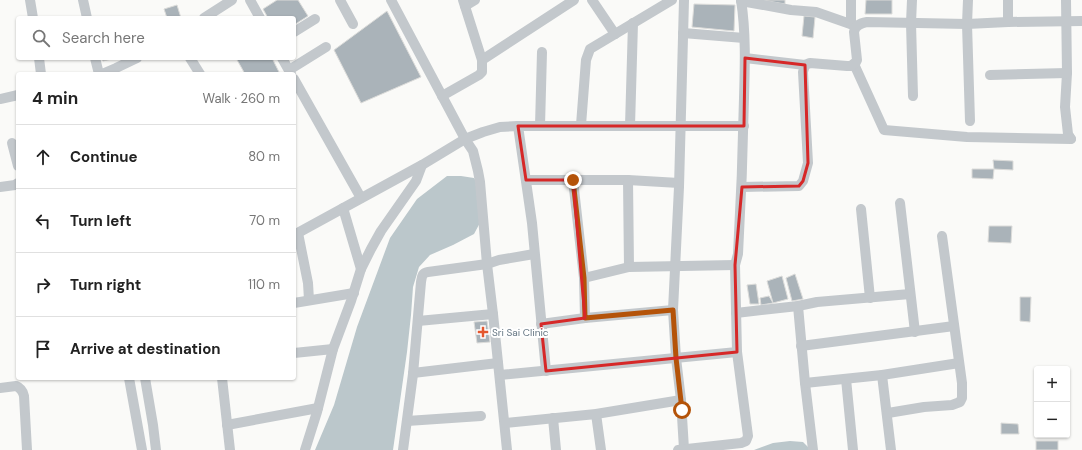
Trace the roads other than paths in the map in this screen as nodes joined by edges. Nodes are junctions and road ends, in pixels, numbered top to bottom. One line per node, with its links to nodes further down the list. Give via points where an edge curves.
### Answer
1 (30, 0): 20 (street)
2 (83, 0): 21 (street)
3 (231, 0): 22 (street)
4 (250, 0): 23 (street)
5 (340, 0): 30 (street)
6 (391, 0): 58 (street)
7 (475, 0): 18 (street)
8 (574, 0): 45 (street)
9 (592, 0): 35 (street)
10 (672, 0): 28 (street)
11 (684, 0): 34 (street)
12 (851, 0): 32 (street)
13 (912, 0): 29 (street)
14 (968, 0): 31 (street)
15 (1008, 0): 27 (street)
16 (1066, 0): 25 (street)
17 (741, 1): 19 (street); 36 (street)
18 (464, 3): 45 (street)
19 (791, 5): 32 (street)
20 (33, 16)
21 (87, 16)
22 (207, 16)
23 (259, 16)
24 (315, 19): 33 (street)
25 (1067, 21): 26 (street); 27 (street); 54 (street)
26 (1082, 21)
27 (1008, 22): 31 (street)
28 (633, 23): 35 (street); 65 (street)
29 (911, 23): 31 (street); 32 (street, via 862,22); 59 (street)
30 (353, 24)
31 (967, 24): 61 (street)
32 (854, 25): 46 (street, via 857,60)
33 (296, 31)
34 (683, 33): 36 (street); 66 (street)
35 (615, 34): 64 (street, via 588,52)
36 (744, 38): 39 (street)
37 (326, 47): 53 (street)
38 (542, 52): 63 (street)
39 (745, 58): 47 (street); 67 (street)
40 (39, 60): 48 (street)
41 (96, 60): 49 (street)
42 (133, 60): 50 (street)
43 (191, 60): 51 (street)
44 (283, 60): 52 (street)
45 (482, 60): 58 (street, via 482,72 479,75)
46 (854, 64): 47 (street); 54 (street, via 884,130 967,137 1071,139 1068,134 1065,107)
47 (805, 65): 78 (street, via 803,72 808,163 804,181 799,186)
48 (41, 72)
49 (100, 72)
50 (105, 72)
51 (199, 72)
52 (290, 72)
53 (294, 72)
54 (1066, 73): 55 (street)
55 (990, 75)
56 (296, 83): 79 (street)
57 (16, 95): 60 (street)
58 (442, 96): 68 (street)
59 (913, 96)
60 (0, 99)
61 (970, 121)
62 (518, 126): 63 (street); 68 (street, via 500,127); 72 (street)
63 (540, 126): 64 (street)
64 (581, 126): 65 (street)
65 (630, 126): 66 (street)
66 (681, 126): 67 (street); 75 (street)
67 (744, 126): 78 (street)
68 (465, 139): 71 (street); 86 (street, via 473,151 478,171)
69 (12, 144): 70 (street)
70 (16, 159)
71 (422, 165): 79 (street); 90 (street, via 416,181 381,232)
72 (526, 180): 73 (street); 85 (street)
73 (573, 180): 74 (street); 91 (street)
74 (628, 180): 75 (street); 89 (street)
75 (679, 183): 88 (street)
76 (16, 184): 77 (street)
77 (0, 187)
78 (742, 187): 87 (street, via 738,254)
79 (361, 198): 81 (street)
80 (900, 203): 93 (street)
81 (343, 208): 83 (street); 90 (street)
82 (861, 209): 94 (street)
83 (296, 234): 95 (street, via 308,283)
84 (942, 236): 104 (street)
85 (534, 254): 86 (street); 103 (street)
86 (487, 264): 100 (street); 102 (street, via 424,274 421,278)
87 (735, 265): 88 (street); 99 (street)
88 (675, 266): 89 (street); 98 (street)
89 (629, 267): 91 (street)
90 (361, 269): 92 (street)
91 (584, 278): 101 (street)
92 (354, 293): 95 (street); 107 (street)
93 (910, 294): 94 (street); 105 (street)
94 (870, 298): 97 (street)
95 (309, 300): 96 (street)
96 (296, 303)
97 (798, 306): 99 (street); 106 (street)
98 (673, 310): 101 (street); 110 (street)
99 (736, 313): 108 (street)
100 (493, 314): 102 (street); 111 (street)
101 (585, 318): 103 (street)
102 (418, 322): 114 (street)
103 (542, 324): 113 (street)
104 (954, 326): 105 (street); 112 (street)
105 (915, 332): 106 (street)
106 (801, 346): 121 (street)
107 (334, 349): 109 (street); 124 (street)
108 (737, 352): 110 (street); 141 (street, via 748,436 746,441)
109 (296, 353)
110 (676, 358): 113 (street); 123 (street)
111 (498, 363): 114 (street); 115 (street)
112 (959, 363): 116 (street); 125 (street, via 962,383 960,402)
113 (546, 371): 115 (street)
114 (413, 373): 129 (street)
115 (500, 375): 130 (street)
116 (882, 375): 117 (street); 125 (street)
117 (846, 379): 121 (street); 143 (street)
118 (129, 380): 133 (street)
119 (144, 380): 134 (street)
120 (222, 380): 131 (street)
121 (805, 383): 142 (street)
122 (0, 388): 132 (street, via 16,386 23,392)
123 (681, 400): 126 (street); 141 (street)
124 (318, 408): 131 (street); 136 (street)
125 (888, 413): 144 (street)
126 (596, 414): 128 (street); 140 (street)
127 (481, 416): 129 (street)
128 (553, 418): 130 (street); 139 (street)
129 (407, 421): 137 (street)
130 (504, 423): 138 (street)
131 (227, 425): 135 (street)
132 (27, 450)
133 (142, 450)
134 (156, 450)
135 (230, 450)
136 (305, 450)
137 (403, 450)
138 (507, 450)
139 (556, 450)
140 (601, 450)
141 (681, 450)
142 (813, 450)
143 (853, 450)
144 (891, 450)

